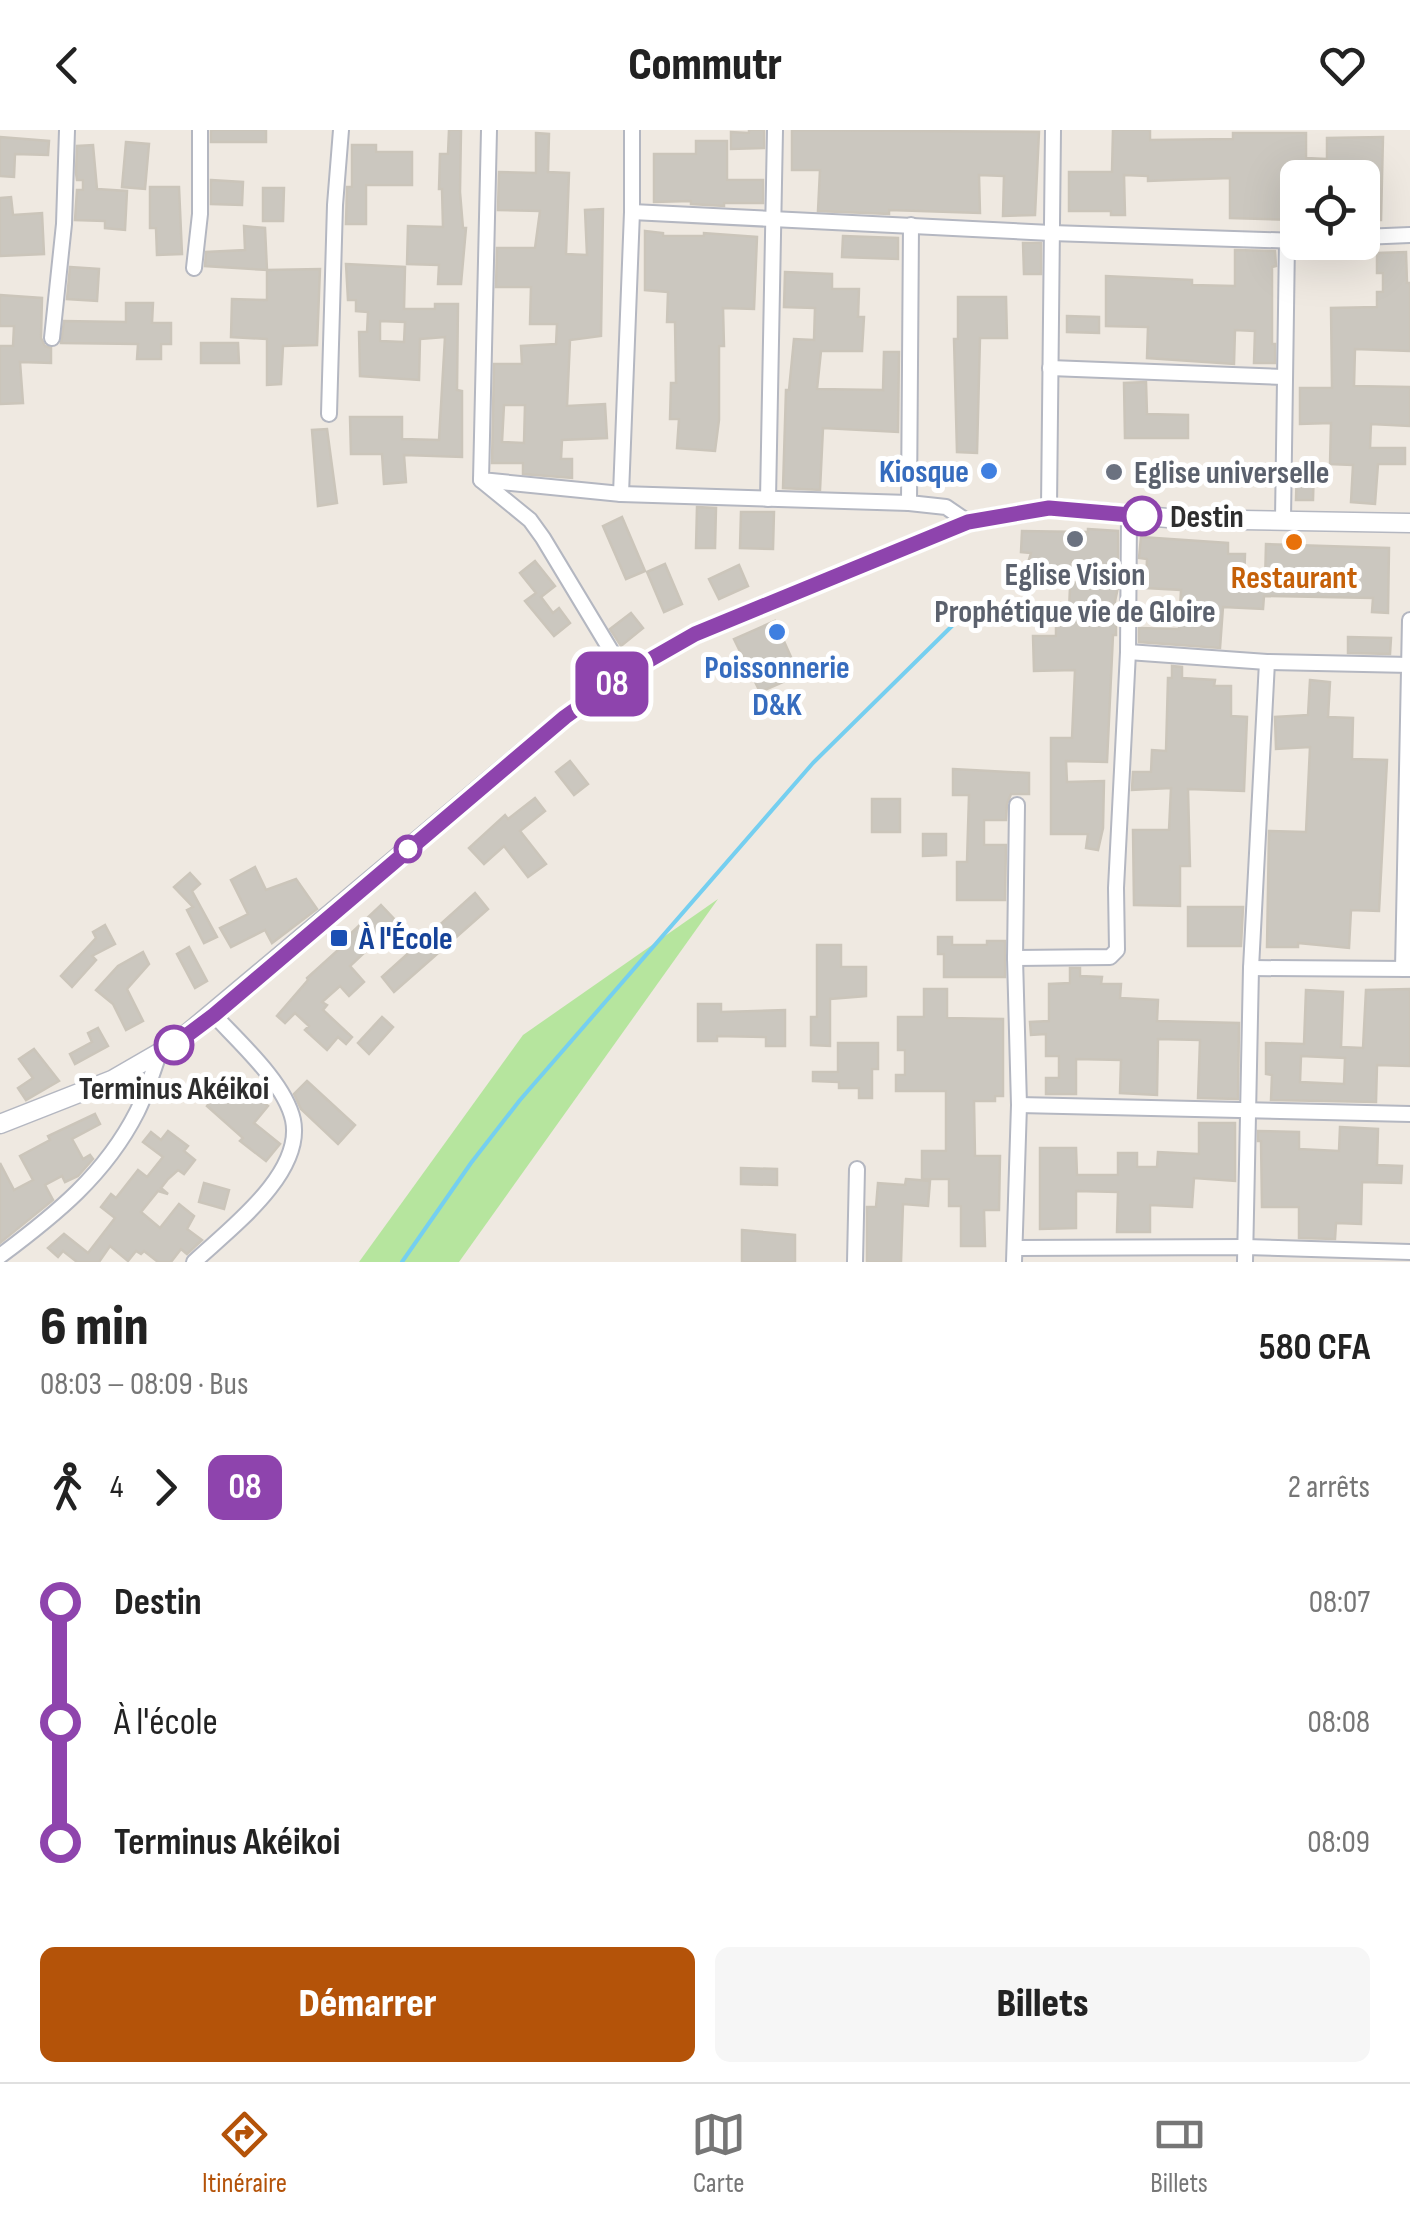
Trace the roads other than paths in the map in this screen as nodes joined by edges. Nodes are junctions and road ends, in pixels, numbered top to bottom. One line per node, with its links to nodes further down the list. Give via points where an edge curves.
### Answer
1 (67, 130): 17 (street)
2 (200, 130): 16 (street)
3 (341, 130): 20 (street)
4 (489, 130): 21 (street)
5 (632, 130): 8 (street)
6 (774, 130): 9 (street)
7 (1053, 130): 11 (street)
8 (632, 212): 9 (street); 22 (street)
9 (773, 218): 10 (street); 23 (street)
10 (911, 226): 11 (street); 24 (street)
11 (1051, 233): 14 (street); 18 (street)
12 (1410, 235): 13 (street)
13 (1380, 236)
14 (1280, 241)
15 (1291, 260): 19 (street)
16 (194, 268)
17 (52, 338)
18 (1050, 368): 19 (street); 25 (street)
19 (1283, 377): 27 (street)
20 (329, 414)
21 (481, 480): 22 (street); 34 (street, via 537,529)
22 (621, 494): 23 (street)
23 (768, 498): 24 (street)
24 (908, 503): 28 (street, via 946,507)
25 (1049, 508): 26 (street); 28 (street)
26 (1129, 515): 27 (street); 31 (street)
27 (1283, 519): 29 (street)
28 (968, 522): 34 (street, via 695,634)
29 (1410, 523)
30 (1410, 620): 33 (street)
31 (1128, 652): 32 (street); 36 (street, via 1117,950 1110,956)
32 (1267, 662): 33 (street); 37 (street)
33 (1408, 665): 38 (street)
34 (625, 674): 39 (street, via 565,717)
35 (1017, 805): 36 (street)
36 (1015, 958): 41 (street)
37 (1251, 968): 38 (street); 42 (street)
38 (1407, 969)
39 (214, 1015): 40 (street); 50 (street, via 266,1071 292,1116 294,1138 270,1189)
40 (159, 1054): 44 (street); 49 (street, via 136,1113 101,1170)
41 (1019, 1105): 42 (street); 48 (street)
42 (1248, 1110): 43 (street); 47 (street)
43 (1410, 1114)
44 (0, 1124)
45 (857, 1169): 51 (street)
46 (1410, 1252): 47 (street)
47 (1245, 1254): 48 (street)
48 (1014, 1255)
49 (0, 1256)
50 (194, 1262)
51 (855, 1262)

